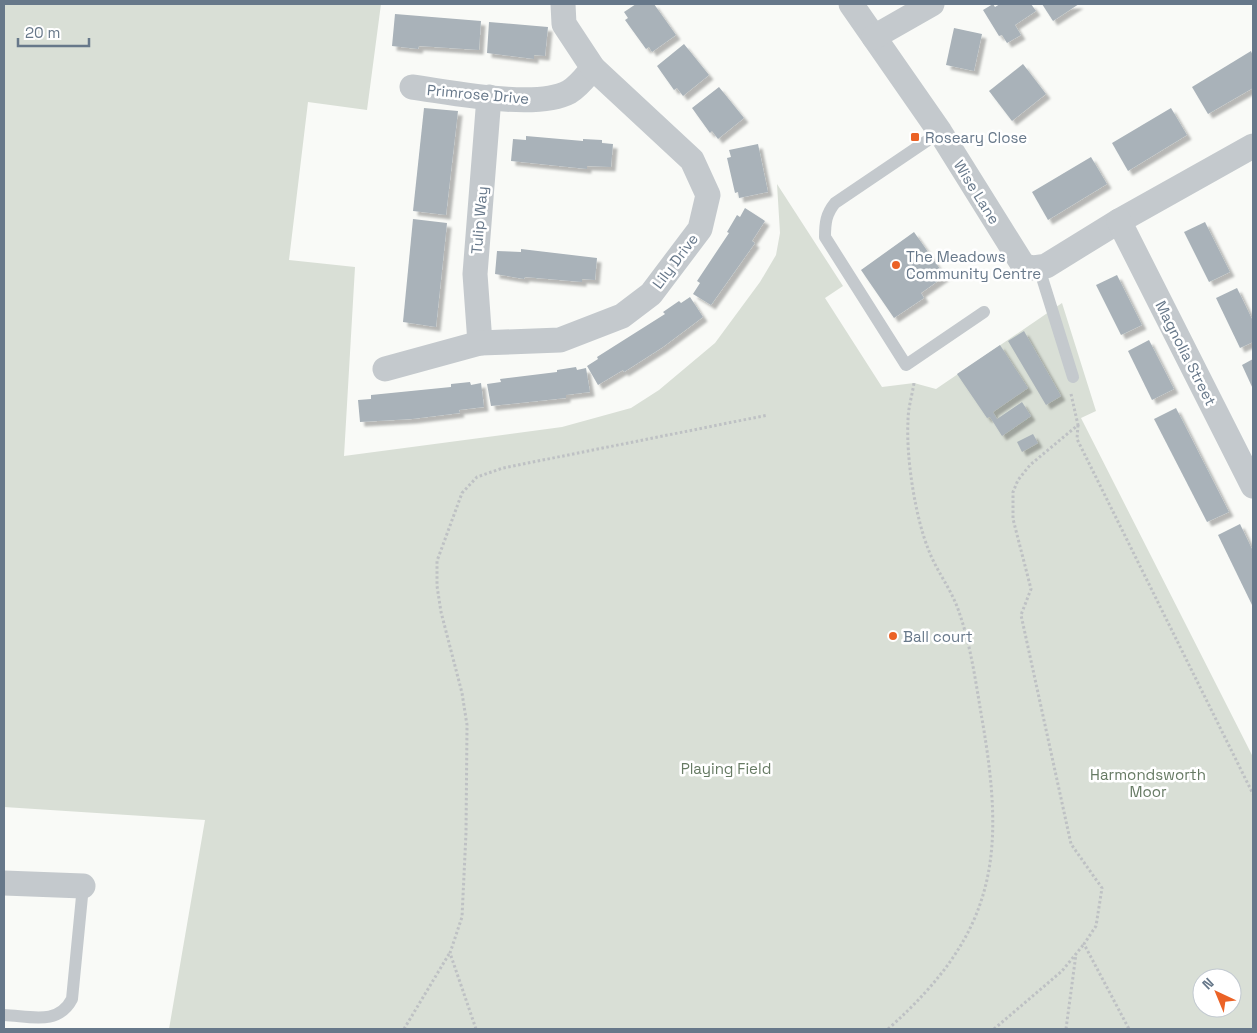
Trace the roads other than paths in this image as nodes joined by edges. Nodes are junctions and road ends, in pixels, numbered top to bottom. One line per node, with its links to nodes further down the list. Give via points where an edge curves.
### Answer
1 (564, 4): 5 (street, Lily Drive, via 564,24)
2 (851, 4): 4 (street, Wise Lane)
3 (932, 4): 4 (street)
4 (874, 36): 8 (street, Wise Lane)
5 (593, 68): 7 (street, Primrose Drive, via 576,86 544,100); 13 (street, Lily Drive, via 692,160 708,195 700,229 651,294 622,316 560,340)
6 (412, 87): 7 (street, Primrose Drive)
7 (489, 97): 13 (street, Tulip Way, via 475,274)
8 (940, 132): 11 (street, Wise Lane, via 1023,265); 12 (lane, via 835,203 828,211 825,237 906,365)
9 (1253, 146): 10 (street)
10 (1119, 221): 11 (street); 16 (street, Magnolia Street)
11 (1039, 268): 15 (lane)
12 (984, 312)
13 (480, 342): 14 (street, Lily Drive)
14 (385, 369)
15 (1073, 377)
16 (1253, 486)
17 (4, 882): 18 (street)
18 (83, 886): 19 (lane, via 72,999 68,1007 53,1018)
19 (4, 1015)

